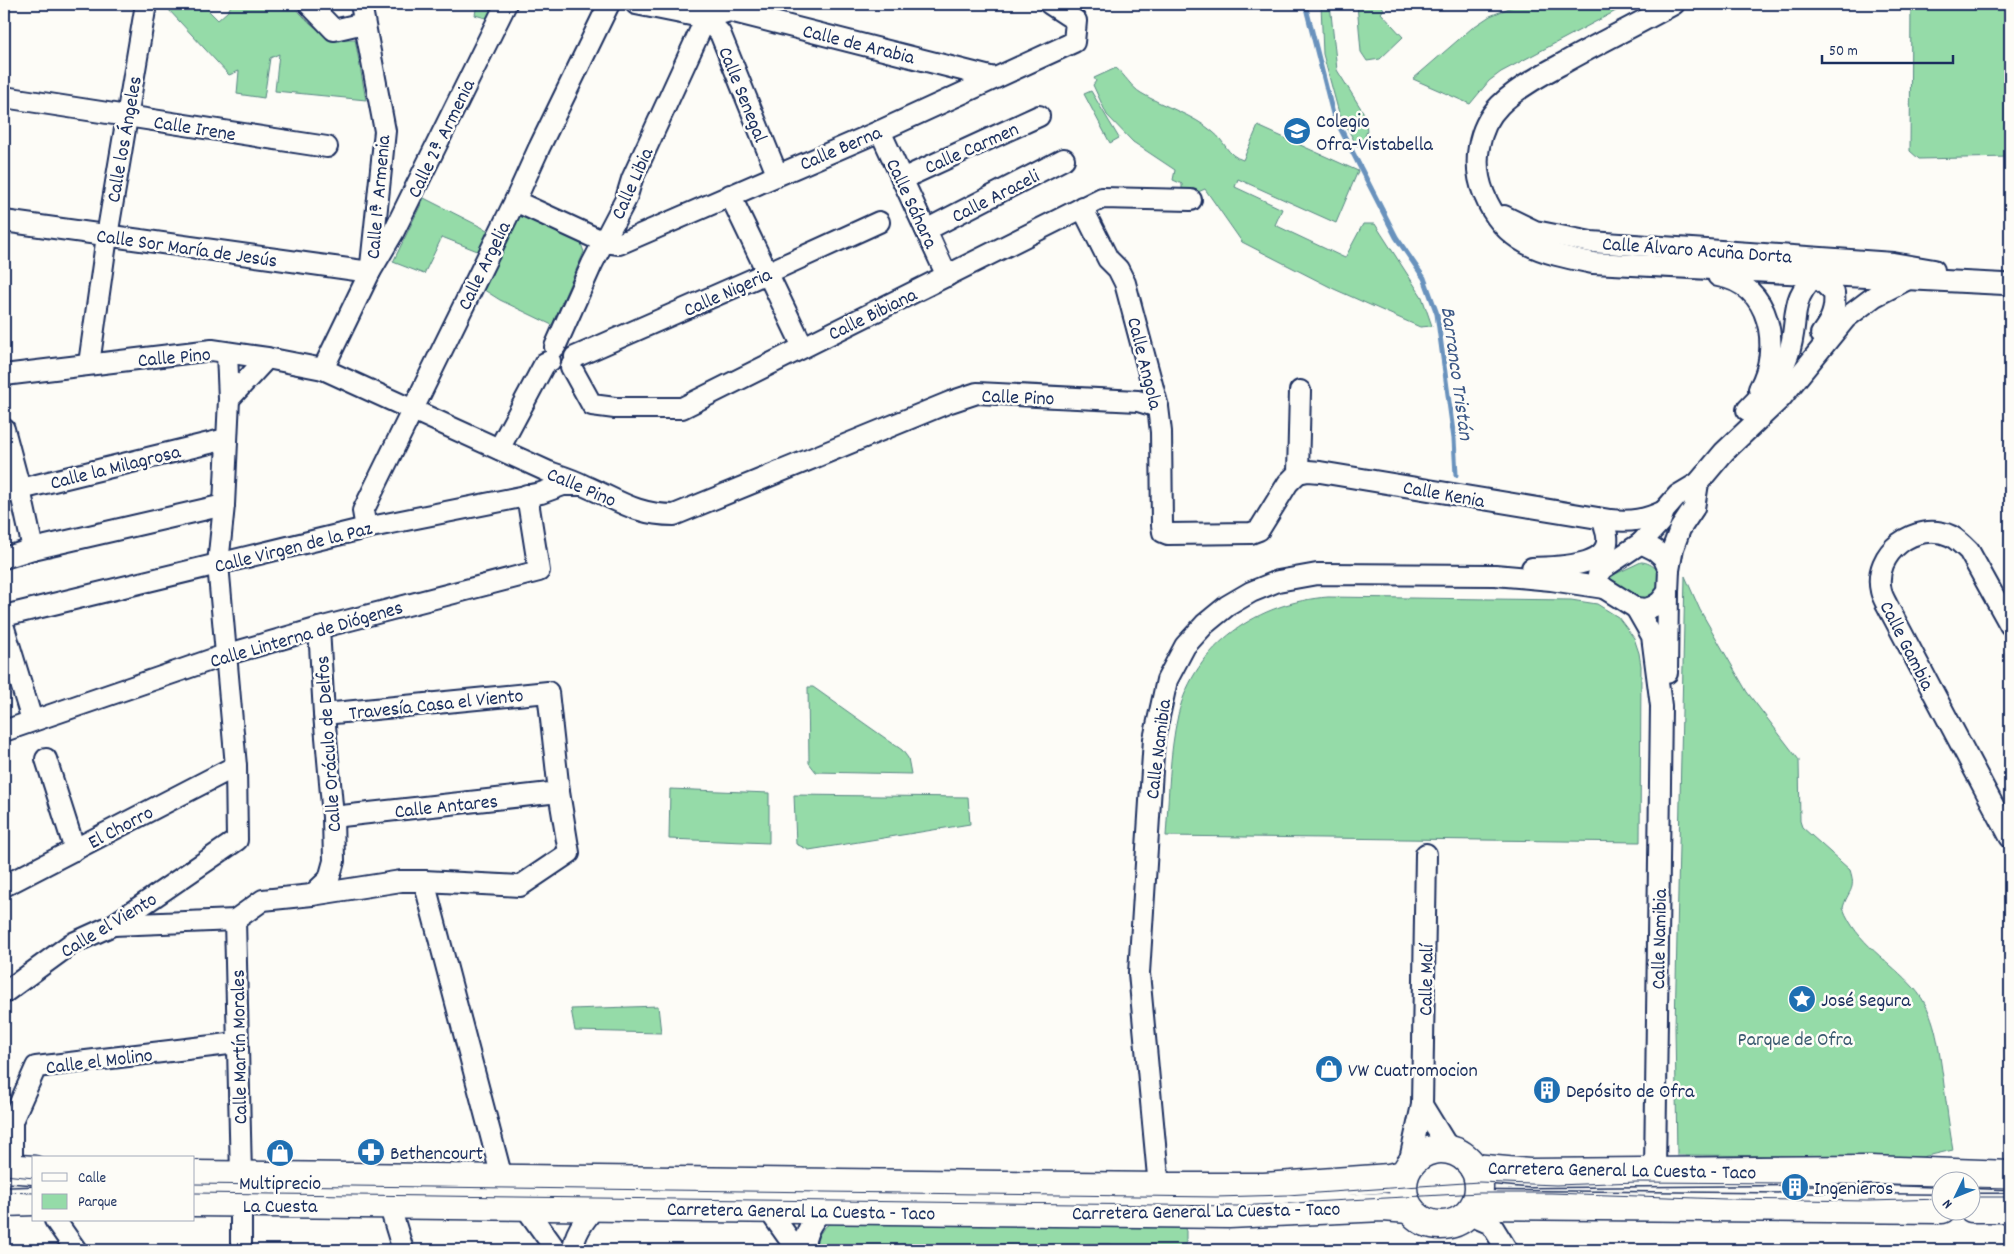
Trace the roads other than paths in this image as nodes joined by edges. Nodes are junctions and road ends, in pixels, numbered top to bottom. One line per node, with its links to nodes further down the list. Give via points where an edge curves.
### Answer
1 (146, 4): 13 (street, Calle los Ángeles)
2 (309, 4): 9 (street, via 334,30)
3 (506, 4): 31 (street, Calle 2ª Armenia, via 393,233)
4 (609, 4): 21 (street, Calle Argelia)
5 (636, 4): 8 (street, Calle de Arabia)
6 (1050, 4): 10 (street, Calle Berna, via 1076,21 1074,42)
7 (1674, 4): 23 (street, Calle Álvaro Acuña Dorta, via 1550,70 1499,106 1488,120 1477,159 1477,173)
8 (708, 11): 10 (street, Calle de Arabia, via 730,11); 17 (street, Calle Senegal); 28 (street, Calle Libia)
9 (363, 13): 31 (street, Calle 1ª Armenia, via 385,131)
10 (994, 78): 14 (street, Calle Berna)
11 (4, 97): 13 (street, Calle Irene)
12 (1039, 116): 18 (street, Calle Carmen)
13 (126, 117): 15 (street, Calle Irene); 27 (street, Calle los Ángeles)
14 (880, 131): 17 (street, Calle Berna); 18 (street, Calle Sáhara)
15 (327, 147)
16 (1064, 159): 26 (street, Calle Araceli)
17 (777, 174): 19 (street, Calle Berna)
18 (902, 179): 26 (street, Calle Sáhara)
19 (730, 195): 28 (street, Calle Berna, via 619,244); 33 (street)
20 (1192, 200): 22 (street, Calle Bibiana, via 1102,198)
21 (515, 201): 28 (street); 48 (street, Calle Argelia)
22 (1082, 208): 35 (street, Calle Bibiana); 47 (street, Calle Angola, via 1108,259 1125,283)
23 (1489, 208): 29 (street, Calle Álvaro Acuña Dorta, via 1549,235); 30 (street, Calle Álvaro Acuña Dorta, via 1506,229 1541,251 1593,263)
24 (4, 221): 27 (street, Calle Sor María de Jesús)
25 (879, 222): 33 (street, Calle Nigeria)
26 (926, 230): 35 (street, Calle Sáhara)
27 (106, 236): 31 (street, Calle Sor María de Jesús); 42 (street, Calle los Ángeles)
28 (604, 242): 39 (street, Calle Libia)
29 (1668, 248): 32 (street, Calle Álvaro Acuña Dorta); 34 (street, via 1708,259 1801,266)
30 (1682, 268): 34 (street, Calle Álvaro Acuña Dorta); 49 (street, via 1736,280 1756,297 1764,312 1771,333 1769,367)
31 (370, 272): 43 (street, Calle 2ª Armenia)
32 (1910, 272): 34 (street, Calle Álvaro Acuña Dorta); 36 (street, Calle Álvaro Acuña Dorta); 51 (street, via 1846,318 1781,398)
33 (767, 273): 37 (street); 41 (street, Calle Nigeria)
34 (1816, 275): 49 (street, via 1797,301 1792,341 1784,365 1777,378); 51 (street, via 1834,294 1833,315)
35 (947, 276): 37 (street, Calle Bibiana)
36 (2007, 284)
37 (803, 347): 41 (street, Calle Bibiana, via 682,408 592,405)
38 (228, 353): 40 (street, Calle Pino); 42 (street, Calle Pino, via 212,350); 46 (street)
39 (552, 354): 41 (street, via 566,345 572,350); 53 (street, Calle Libia)
40 (267, 358): 43 (street, Calle Pino); 46 (street)
41 (573, 362)
42 (89, 364): 44 (street, Calle Pino)
43 (323, 369): 48 (street, Calle Pino)
44 (4, 374)
45 (1300, 391): 55 (street)
46 (229, 399): 52 (street)
47 (1158, 407): 55 (street, Calle Angola, via 1163,532 1251,533 1259,530 1288,483); 57 (street, Calle Pino, via 1138,401 977,393 674,515 638,511)
48 (412, 409): 53 (street, Calle Pino); 63 (street, Calle Argelia, via 363,511)
49 (1747, 410): 54 (street)
50 (4, 429): 58 (street)
51 (1746, 434): 54 (street)
52 (226, 439): 58 (street, Calle la Milagrosa); 60 (street)
53 (499, 448): 57 (street, Calle Pino)
54 (1724, 452): 56 (street)
55 (1298, 473): 62 (street, Calle Kenia, via 1320,472)
56 (1698, 483): 61 (street, via 1678,495); 69 (street, via 1694,508 1680,529)
57 (584, 485): 59 (street, Calle Virgen de la Paz, via 563,485)
58 (12, 491): 65 (street)
59 (528, 494): 63 (street, Calle Virgen de la Paz); 77 (street, Calle Linterna de Diógenes, via 539,570)
60 (224, 505): 65 (street); 68 (street)
61 (1664, 511): 62 (street, via 1637,521); 64 (street, via 1660,522)
62 (1602, 522): 64 (street, Calle Kenia); 66 (street, via 1618,540); 70 (street, Calle Namibia, via 1609,540 1600,556 1562,567 1532,567)
63 (366, 528): 68 (street, Calle Virgen de la Paz)
64 (1640, 543): 66 (street); 69 (street, via 1664,557)
65 (32, 549): 67 (street)
66 (1618, 557): 71 (street)
67 (4, 558)
68 (218, 564): 74 (street, Calle Virgen de la Paz); 78 (street)
69 (1669, 570): 72 (street)
70 (1494, 575): 71 (street, Calle Namibia, via 1551,580); 109 (street, Calle Namibia, via 1317,574 1283,580 1251,592 1215,614 1186,646 1173,667 1154,739 1138,973)
71 (1603, 578): 73 (street)
72 (1668, 592): 73 (street, via 1654,606); 79 (street, Calle Namibia, via 1667,675)
73 (1636, 608): 79 (street, Calle Namibia, via 1652,636)
74 (4, 616)
75 (2010, 626): 87 (street, Calle Gambia, via 1969,551 1949,536 1928,533 1909,536 1893,548 1883,564 1881,591 1887,605)
76 (4, 628): 81 (street)
77 (319, 628): 78 (street, Calle Linterna de Diógenes); 80 (street, Calle Oráculo de Delfos)
78 (225, 655): 81 (street, Calle Linterna de Diógenes); 84 (street)
79 (1661, 706): 104 (street, Calle Namibia)
80 (324, 714): 85 (street, Travesía Casa el Viento, via 548,692); 86 (street, Calle Oráculo de Delfos)
81 (32, 720): 82 (street, Calle Linterna de Diógenes)
82 (4, 731)
83 (46, 759): 88 (street)
84 (236, 766): 88 (street, El Chorro); 96 (street, Calle el Viento, via 237,840)
85 (559, 792): 86 (street, Calle Antares); 91 (street, via 569,853 520,886)
86 (333, 817): 90 (street, Calle Oráculo de Delfos)
87 (2010, 837)
88 (75, 850): 92 (street, El Chorro)
89 (1426, 854): 99 (street, Calle Malí)
90 (334, 861): 93 (street, Calle Oráculo de Delfos); 94 (street, Calle Oráculo de Delfos, via 329,879)
91 (424, 881): 93 (street); 108 (street)
92 (4, 886)
93 (358, 888): 94 (street)
94 (312, 895): 95 (street, via 263,900)
95 (234, 920): 96 (street); 98 (street, Calle Martín Morales)
96 (113, 925): 97 (street, Calle el Viento, via 72,944)
97 (4, 993)
98 (237, 1043): 101 (street, Calle el Molino, via 36,1067 12,1121); 106 (street, Calle Martín Morales)
99 (1422, 1105): 100 (street); 103 (street, Calle Malí)
100 (1449, 1149): 102 (main road, via 1467,1159); 103 (main road, via 1428,1150 1417,1156)
101 (17, 1168)
102 (1474, 1168): 104 (main road, Carretera General La Cuesta - Taco, via 1529,1172); 123 (main road, via 1479,1193)
103 (1406, 1170): 109 (main road, Carretera General La Cuesta - Taco, via 1389,1178 1264,1186); 121 (main road, via 1403,1196)
104 (1655, 1172): 107 (main road, Carretera General La Cuesta - Taco, via 1870,1170)
105 (195, 1175): 106 (main road, Carretera General La Cuesta - Taco)
106 (241, 1175): 108 (main road, Carretera General La Cuesta - Taco)
107 (2010, 1175)
108 (502, 1178): 109 (main road, Carretera General La Cuesta - Taco)
109 (1159, 1187)
110 (32, 1201): 111 (main road)
111 (4, 1202)
112 (195, 1202): 113 (main road, Carretera General La Cuesta - Taco)
113 (241, 1202): 114 (main road, Carretera General La Cuesta - Taco); 126 (street)
114 (389, 1204): 115 (main road, Carretera General La Cuesta - Taco); 127 (street)
115 (524, 1207): 116 (main road, Carretera General La Cuesta - Taco); 128 (street)
116 (595, 1207): 120 (main road, Carretera General La Cuesta - Taco); 129 (street, via 582,1224)
117 (1932, 1208): 123 (main road, Carretera General La Cuesta - Taco)
118 (1982, 1208): 119 (main road)
119 (2010, 1208)
120 (768, 1209): 122 (main road, Carretera General La Cuesta - Taco); 130 (street)
121 (1409, 1209): 122 (main road, Carretera General La Cuesta - Taco, via 1383,1207 1230,1214); 123 (main road, via 1426,1223 1437,1226 1459,1221)
122 (822, 1210): 131 (street, via 805,1234)
123 (1471, 1210): 132 (street, via 1491,1224)
124 (55, 1222): 125 (street)
125 (76, 1250)
126 (242, 1250)
127 (403, 1250)
128 (556, 1250)
129 (573, 1250)
130 (796, 1250)
131 (804, 1250)
132 (1507, 1250)

